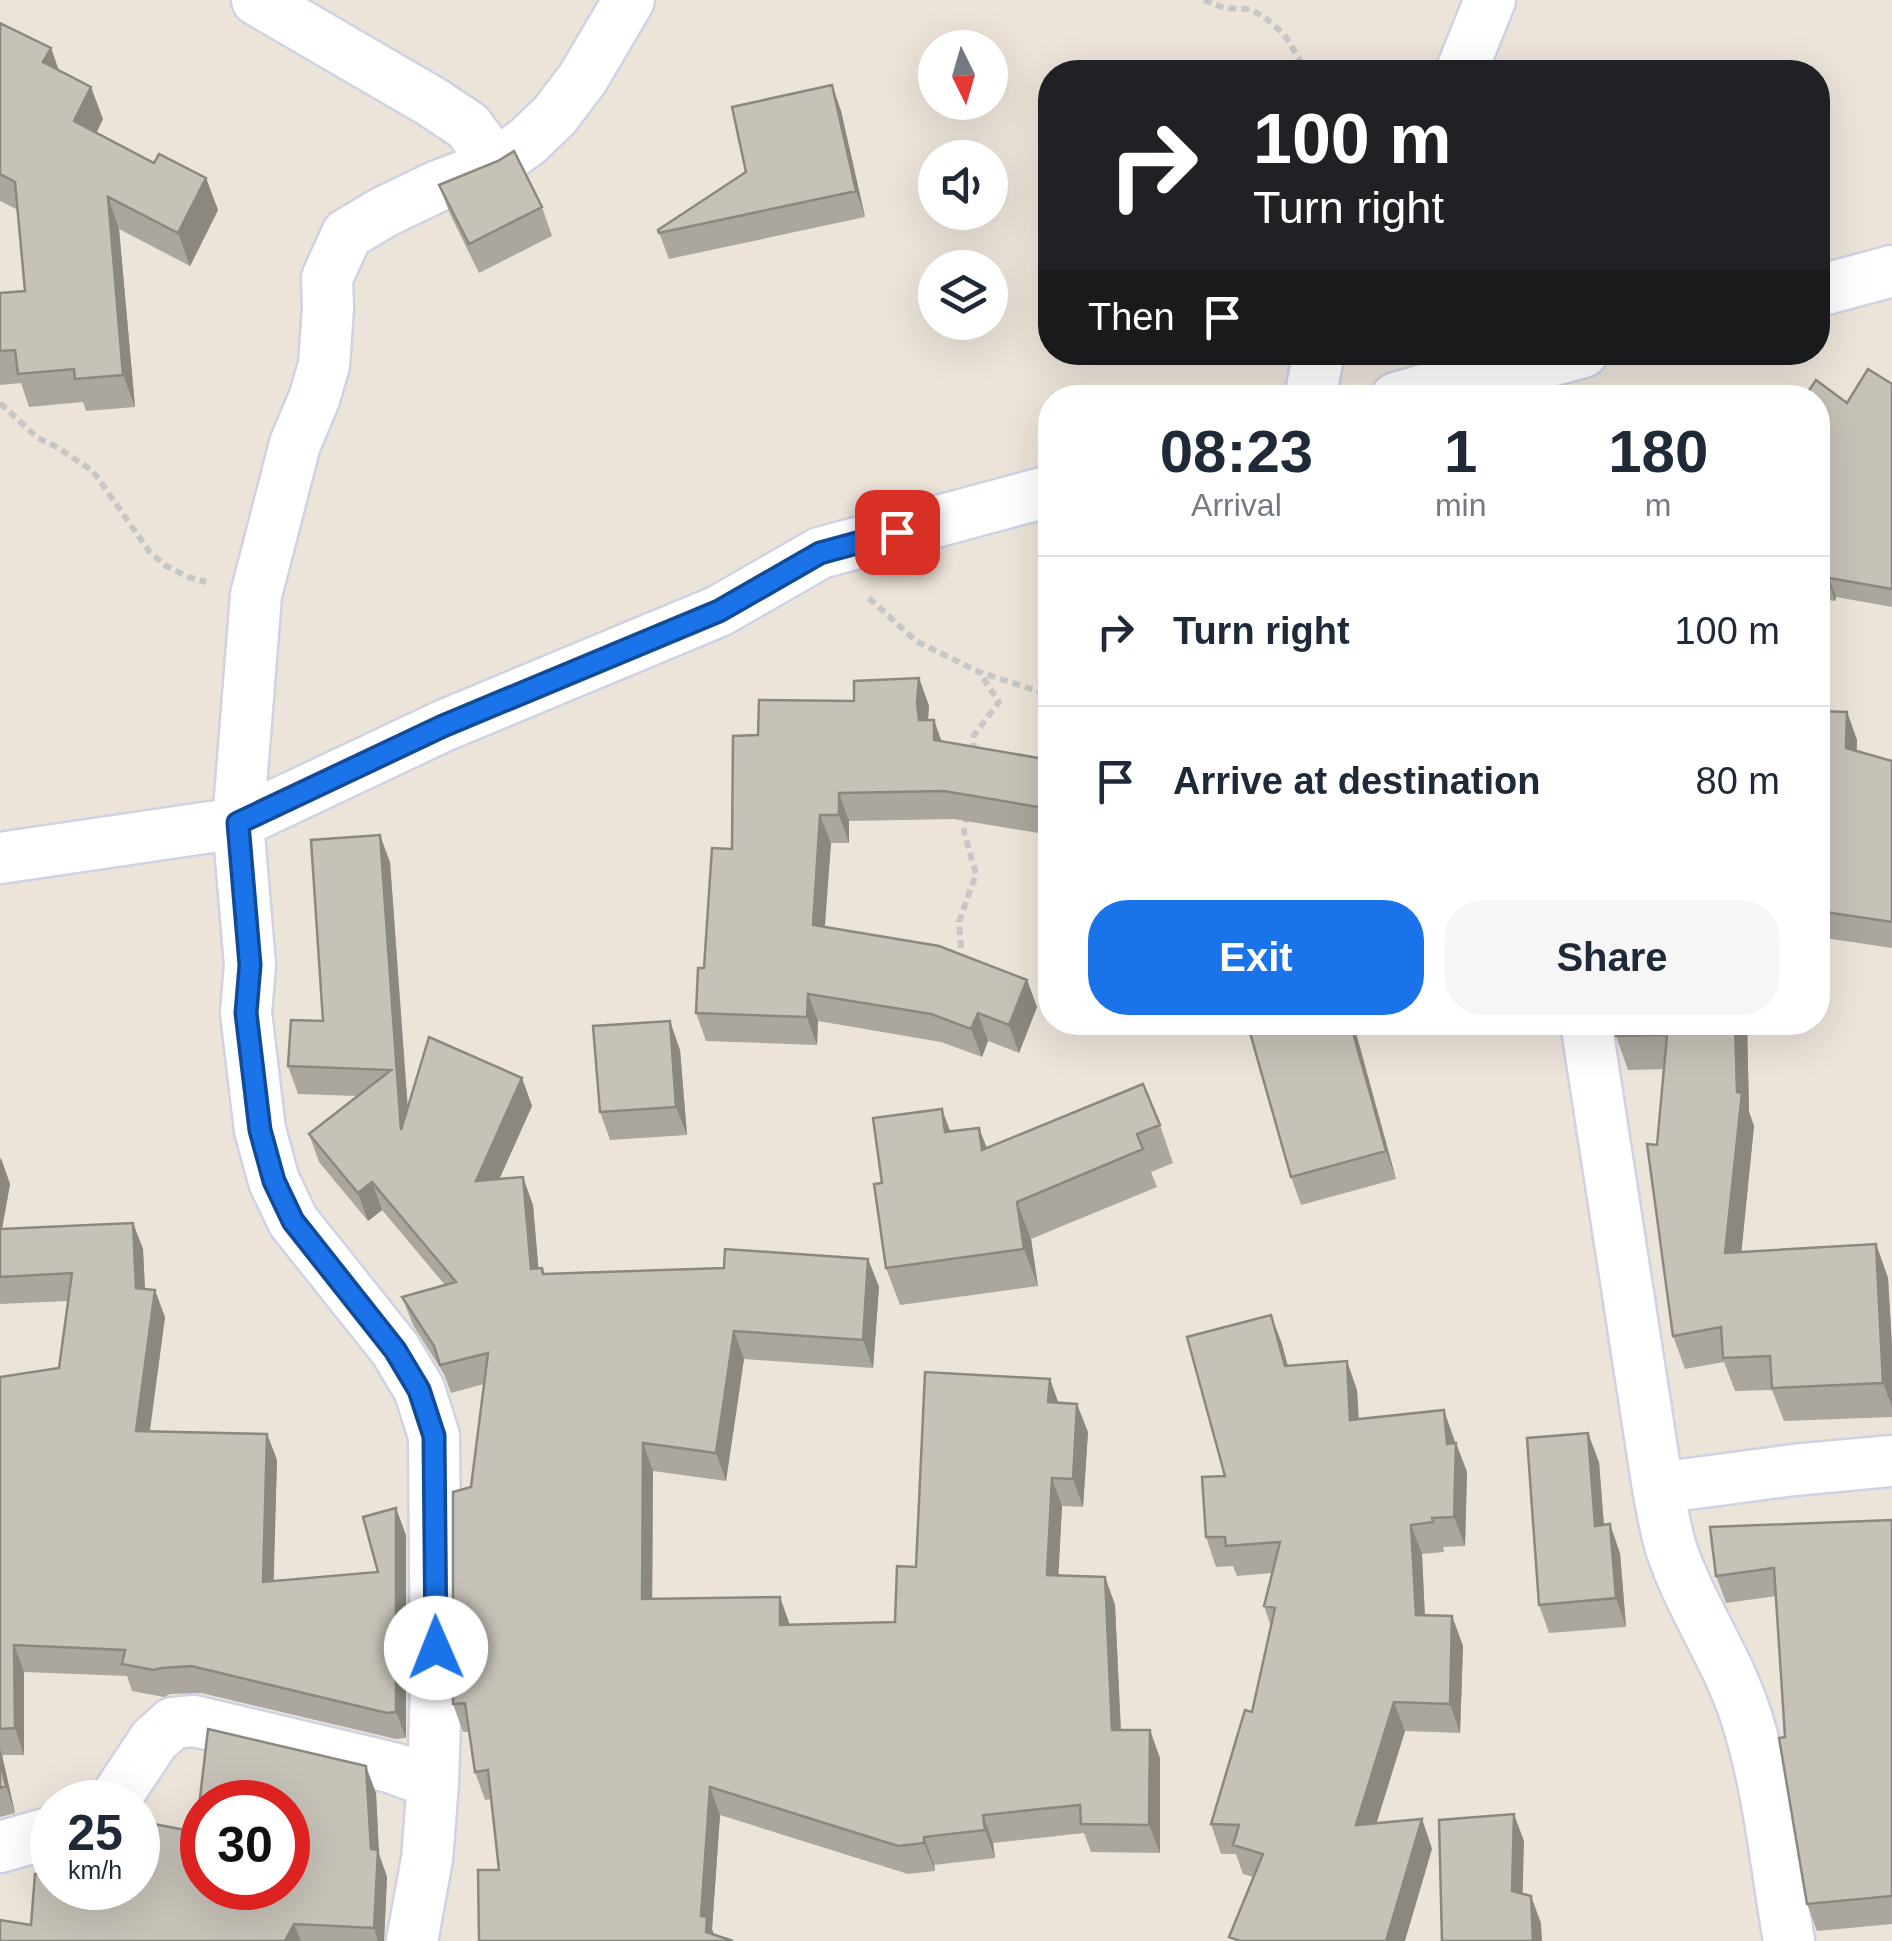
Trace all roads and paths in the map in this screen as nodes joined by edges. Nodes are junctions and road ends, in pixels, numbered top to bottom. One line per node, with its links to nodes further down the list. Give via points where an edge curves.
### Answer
1 (257, 0): 7 (street, via 468,126)
2 (630, 0): 7 (street, via 556,114)
3 (1204, 0): 5 (path, via 1264,17)
4 (1490, 0): 6 (street)
5 (1299, 60)
6 (1467, 60)
7 (498, 162): 15 (street, via 347,234 327,278 324,365 295,444)
8 (1892, 271): 9 (street)
9 (1830, 288)
10 (1525, 365): 11 (street)
11 (1440, 384)
12 (0, 403): 15 (path, via 38,438 93,472 166,566)
13 (1038, 494): 14 (street)
14 (820, 553): 16 (path, via 916,641); 20 (street, via 719,611 443,726)
15 (256, 595): 20 (street)
16 (979, 672): 17 (path); 18 (path, via 999,702 974,735)
17 (1038, 691)
18 (973, 765)
19 (970, 797): 22 (path, via 964,832 976,874 959,922)
20 (238, 823): 21 (street); 27 (street, via 250,965 246,1013 260,1130 274,1181 293,1221 395,1350 419,1390 434,1436)
21 (0, 858)
22 (961, 948)
23 (1588, 1035): 25 (street)
24 (1892, 1462): 25 (street)
25 (1658, 1488): 31 (street, via 1671,1548 1746,1716)
26 (128, 1780): 27 (street, via 154,1740 173,1724 194,1720)
27 (433, 1783): 30 (street)
28 (30, 1838): 29 (street)
29 (0, 1847)
30 (412, 1941)
31 (1789, 1941)

